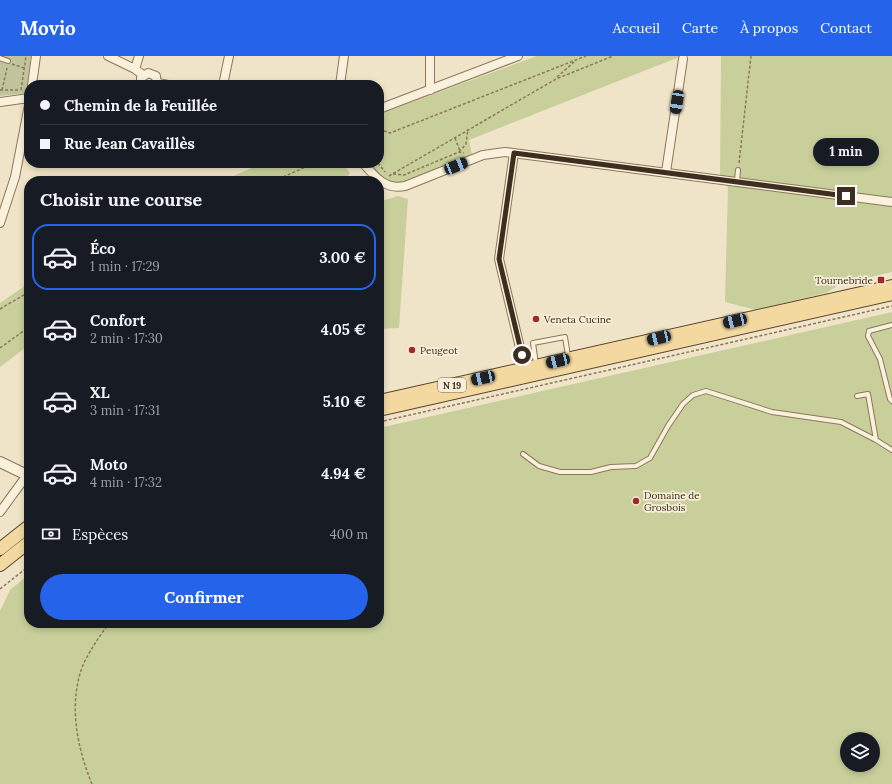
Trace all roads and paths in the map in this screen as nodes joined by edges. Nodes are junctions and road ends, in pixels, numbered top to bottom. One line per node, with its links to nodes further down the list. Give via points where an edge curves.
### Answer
1 (26, 56): 16 (path)
2 (36, 56): 20 (street)
3 (108, 56): 17 (street)
4 (139, 56): 17 (street)
5 (228, 56): 23 (street)
6 (344, 56): 24 (street)
7 (430, 56): 26 (street)
8 (518, 56): 26 (street)
9 (586, 56): 14 (path)
10 (613, 56): 19 (path)
11 (751, 56): 38 (path)
12 (0, 58): 15 (lane)
13 (683, 59): 39 (street)
14 (575, 60): 19 (path); 32 (path, via 390,133)
15 (10, 62): 16 (path); 25 (path)
16 (24, 68): 25 (path, via 21,91)
17 (135, 69): 18 (street)
18 (143, 75): 21 (street); 22 (street, via 154,74)
19 (556, 79): 30 (path)
20 (33, 80)
21 (140, 80)
22 (156, 80)
23 (224, 80)
24 (341, 80)
25 (1, 90)
26 (430, 90): 29 (street)
27 (24, 99): 28 (street)
28 (0, 102)
29 (384, 107)
30 (468, 129): 33 (path); 33 (path, via 466,144 460,152)
31 (24, 131): 47 (street, via 15,177)
32 (384, 131)
33 (454, 138): 42 (path)
34 (514, 153): 39 (street); 45 (street, via 494,152 483,155 400,187); 57 (street, via 499,259)
35 (303, 168): 40 (path)
36 (368, 168): 41 (street)
37 (382, 168): 42 (path)
38 (738, 170): 44 (lane)
39 (666, 172): 44 (street)
40 (285, 176)
41 (375, 176)
42 (388, 177): 43 (path)
43 (384, 178)
44 (737, 181): 46 (street)
45 (384, 184)
46 (892, 202)
47 (0, 223)
48 (892, 286): 56 (main road, N 19)
49 (892, 294): 61 (main road, N 19)
50 (24, 295): 52 (path)
51 (892, 306): 62 (path)
52 (0, 309)
53 (892, 324): 60 (lane, via 869,331 868,336 880,359)
54 (24, 331): 55 (path)
55 (0, 348)
56 (569, 359): 57 (main road, N 19); 57 (lane, via 564,337 533,343)
57 (531, 367): 59 (main road, N 19)
58 (857, 396): 63 (lane, via 868,394)
59 (384, 400)
60 (892, 401)
61 (384, 409)
62 (384, 421)
63 (876, 440): 64 (lane); 65 (lane, via 841,422 772,412 706,391 693,394 683,404 650,458 636,466 611,467 591,472 560,472 539,466)
64 (892, 450)
65 (523, 454)
66 (0, 462): 67 (street)
67 (24, 475)
68 (24, 482): 69 (street)
69 (0, 512)
70 (24, 530): 72 (main road)
71 (24, 546): 73 (main road)
72 (0, 549)
73 (0, 565)
74 (24, 570): 75 (path)
75 (0, 589)
76 (106, 628): 77 (path, via 83,666 77,687 75,712 81,751)
77 (92, 784)

